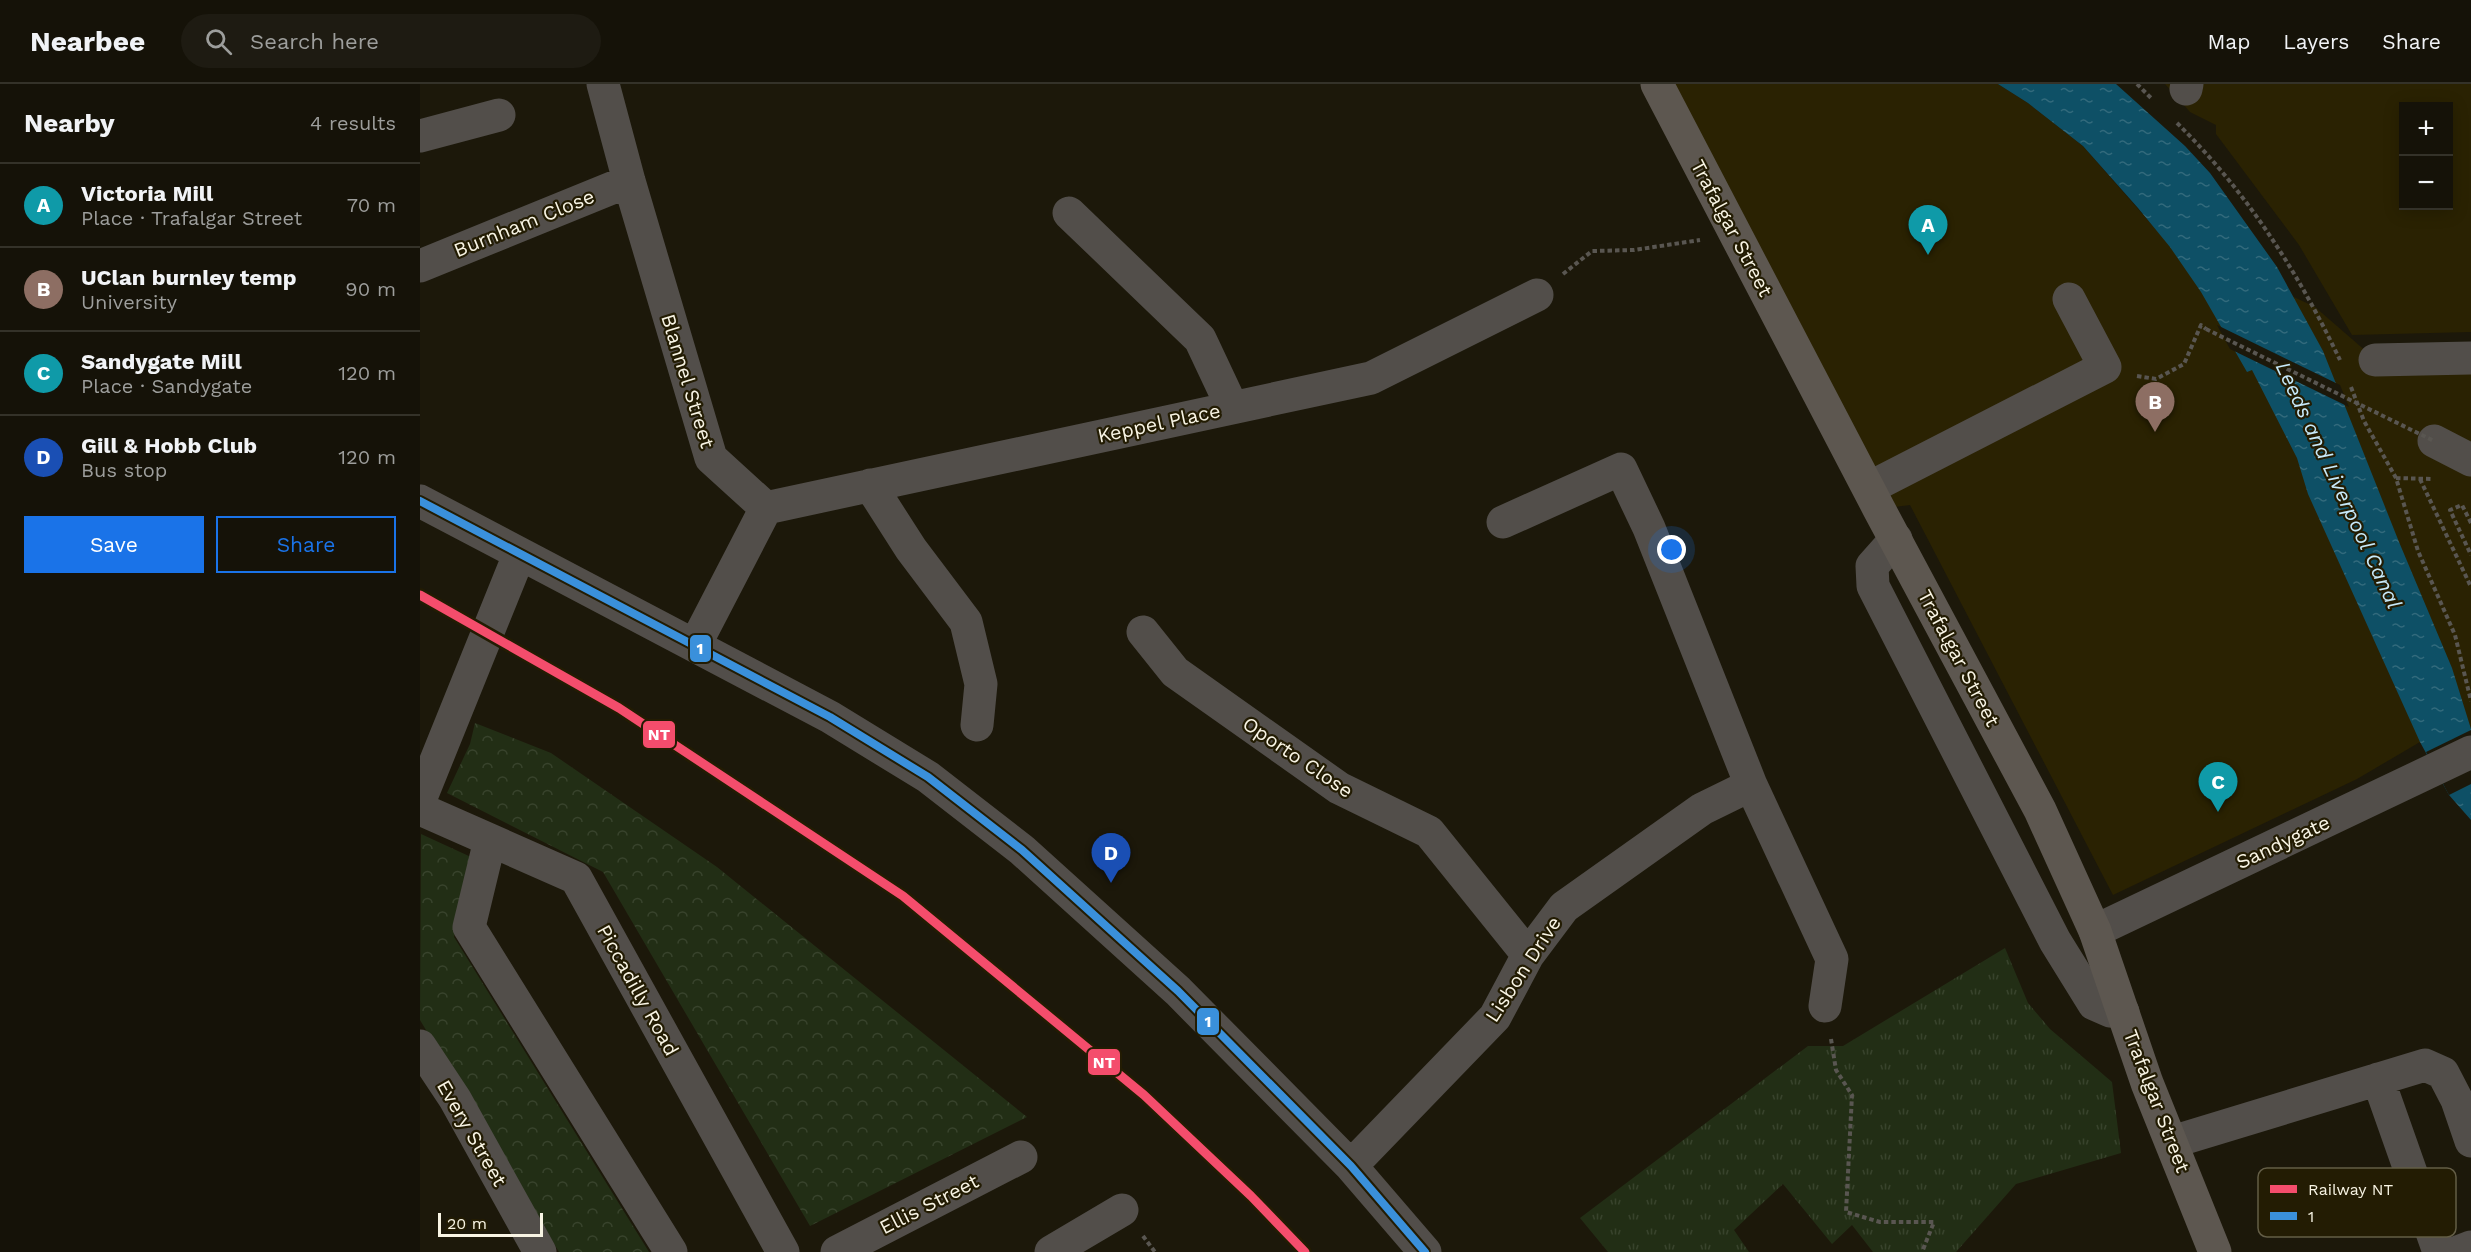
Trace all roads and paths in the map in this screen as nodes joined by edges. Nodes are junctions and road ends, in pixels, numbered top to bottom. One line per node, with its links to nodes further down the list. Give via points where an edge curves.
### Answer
1 (603, 84): 8 (street, Blannel Street)
2 (1658, 84): 25 (main road, Trafalgar Street)
3 (2137, 84): 4 (path)
4 (2178, 93)
5 (499, 115): 7 (street)
6 (2175, 121): 17 (path, via 2238,190 2282,253 2315,307)
7 (420, 136)
8 (629, 181): 12 (street, Burnham Close); 27 (street, Blannel Street, via 711,458)
9 (1069, 213): 20 (street, via 1200,339)
10 (1698, 241): 11 (path)
11 (1592, 251)
12 (420, 266)
13 (1537, 295): 20 (street, Keppel Place, via 1371,378)
14 (2069, 299): 18 (street)
15 (2471, 358): 16 (street)
16 (2375, 360)
17 (2340, 361)
18 (2104, 367): 21 (path, bridge, via 2156,379 2184,364 2201,326); 25 (street)
19 (2349, 382): 23 (path, via 2364,421)
20 (1232, 407): 24 (street, Keppel Place)
21 (2434, 441): 22 (street)
22 (2471, 460)
23 (2396, 478): 33 (path, via 2421,479); 36 (path, via 2418,550 2455,635)
24 (870, 485): 27 (street, Keppel Place); 37 (street, via 911,549 966,622 981,684)
25 (1869, 488): 30 (main road, Trafalgar Street)
26 (420, 501): 31 (street)
27 (766, 508): 35 (street)
28 (1503, 522): 40 (street, via 1621,469 1649,528)
29 (2471, 523): 32 (path, via 2462,504 2450,510)
30 (1896, 539): 44 (main road, Trafalgar Street, via 2040,810); 47 (street, via 1872,566 1873,586 2055,941 2094,1004)
31 (519, 555): 35 (street); 38 (street)
32 (2471, 555)
33 (2471, 587)
34 (1143, 632): 45 (street, Oporto Close, via 1175,672 1339,788 1429,832)
35 (695, 645): 53 (street, via 830,717 928,777 1022,850 1178,991)
36 (2471, 701)
37 (977, 725)
38 (438, 737): 41 (street)
39 (2471, 752): 44 (street, Sandygate)
40 (1751, 785): 45 (street, Lisbon Drive, via 1702,809 1563,907); 46 (street, via 1832,959)
41 (420, 800)
42 (420, 809): 43 (street, Piccadilly Road)
43 (490, 840): 59 (street, via 469,927); 60 (street, Piccadilly Road, via 576,878)
44 (2095, 931): 47 (main road, Trafalgar Street)
45 (1528, 955): 53 (street, Lisbon Drive, via 1495,1017)
46 (1826, 1006): 64 (path, via 1836,1070 1852,1095 1846,1212 1880,1222 1934,1222)
47 (2123, 1012): 51 (main road, Trafalgar Street)
48 (420, 1046): 58 (street, Every Street, via 455,1099)
49 (2378, 1079): 50 (street, via 2425,1065 2444,1073); 51 (street); 54 (street)
50 (2471, 1141)
51 (2172, 1142): 65 (main road, Trafalgar Street)
52 (1021, 1157): 61 (street, Ellis Street)
53 (1351, 1166): 63 (street)
54 (2409, 1168)
55 (1122, 1210): 62 (street)
56 (2434, 1237): 66 (street)
57 (2471, 1247): 67 (street)
58 (540, 1252)
59 (671, 1252)
60 (783, 1252)
61 (837, 1252)
62 (1051, 1252)
63 (1425, 1252)
64 (1922, 1252)
65 (2215, 1252)
66 (2439, 1252)
67 (2458, 1252)

